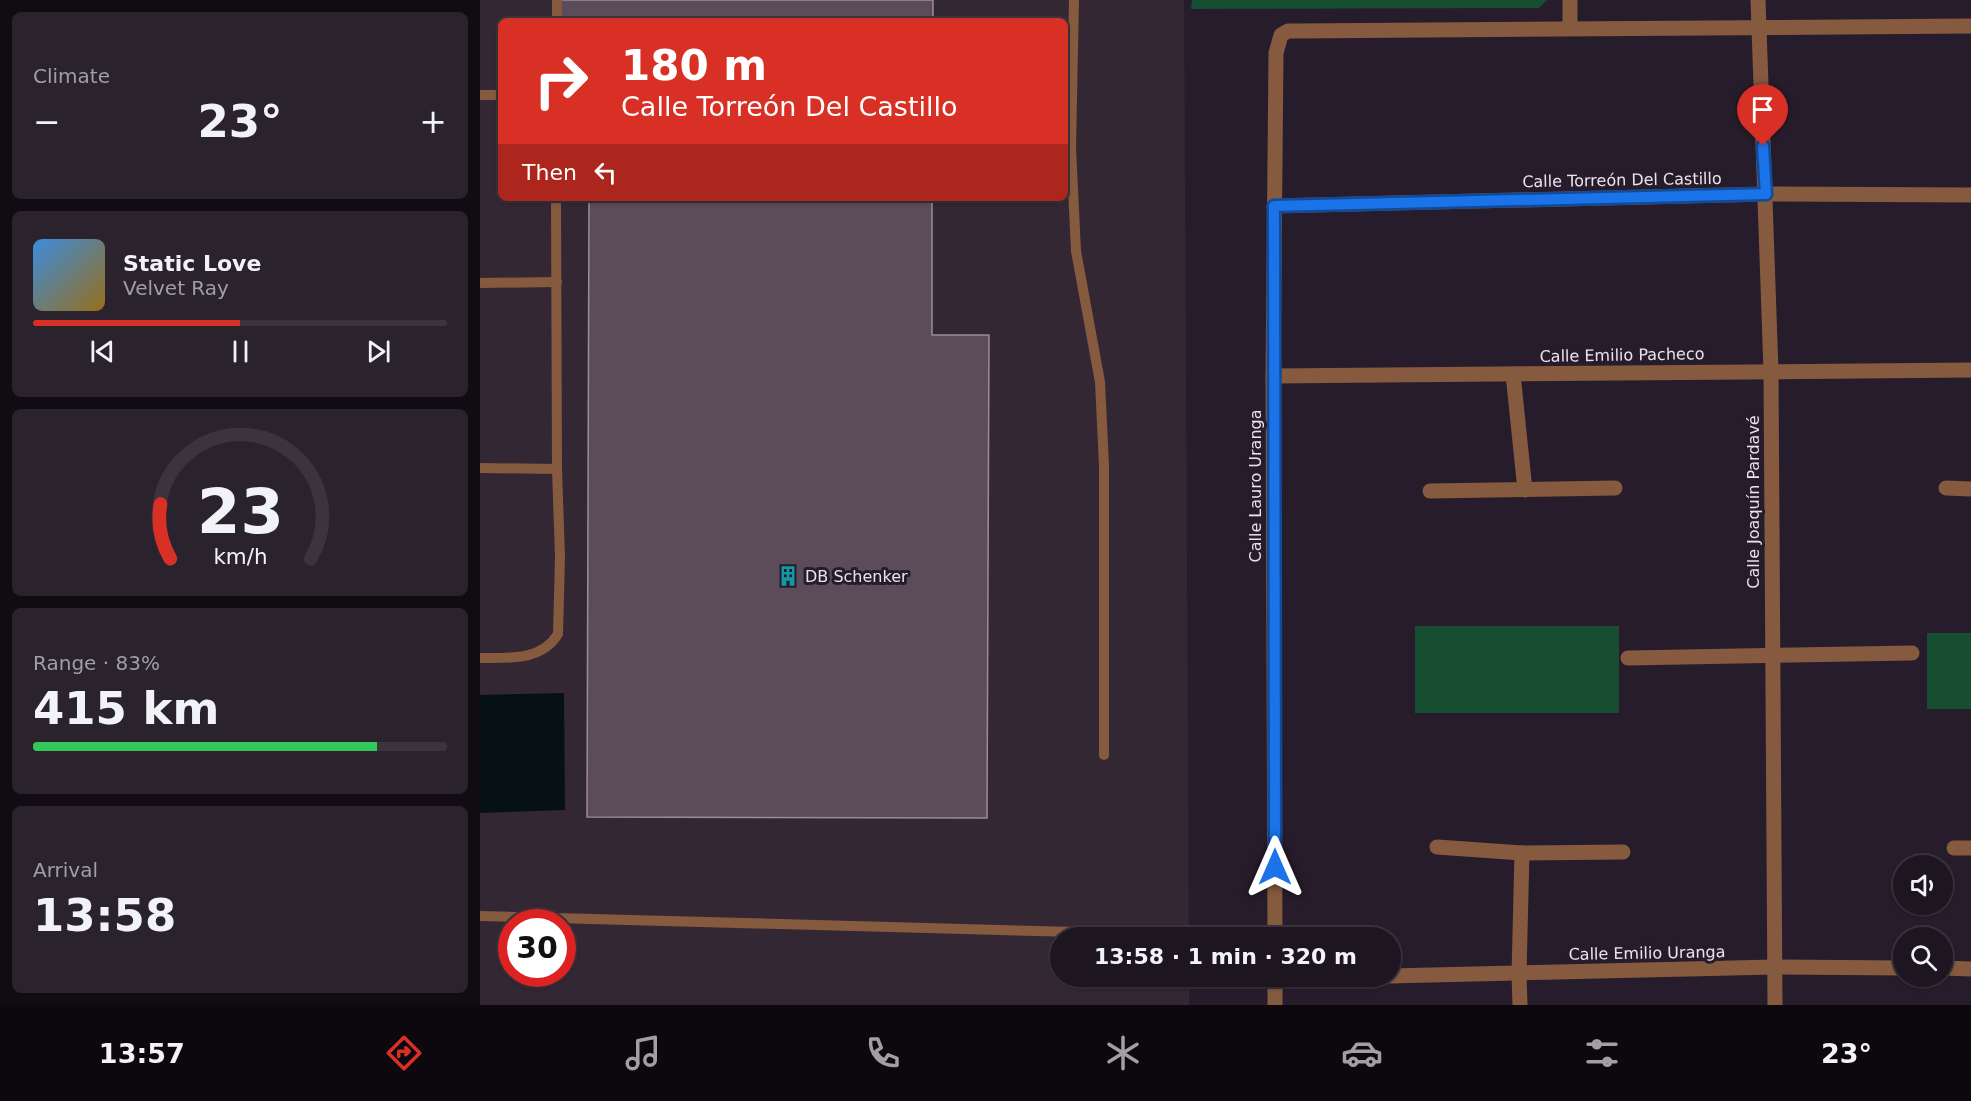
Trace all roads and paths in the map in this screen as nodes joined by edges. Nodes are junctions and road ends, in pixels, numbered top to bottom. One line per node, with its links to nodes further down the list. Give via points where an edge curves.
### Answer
1 (557, 0): 5 (lane)
2 (1074, 0): 32 (lane, via 1071,148 1076,251 1100,382 1104,454)
3 (1570, 0): 8 (street)
4 (1758, 0): 7 (street, Calle Joaquín Pardavé)
5 (556, 18)
6 (1971, 26): 7 (street)
7 (1758, 27): 8 (street); 11 (street, Calle Joaquín Pardavé)
8 (1570, 28): 14 (street, Calle Lauro Uranga, via 1288,31 1281,35 1276,53)
9 (480, 95): 10 (lane)
10 (498, 95)
11 (1766, 194): 12 (street, Calle Torreón Del Castillo); 14 (street, Calle Torreón Del Castillo); 18 (street, Calle Joaquín Pardavé)
12 (1971, 195)
13 (556, 201): 15 (lane)
14 (1274, 206): 20 (street, Calle Lauro Uranga)
15 (557, 282): 16 (lane); 22 (lane)
16 (480, 283)
17 (1971, 370): 18 (street, Calle Emilio Pacheco)
18 (1771, 371): 19 (street, Calle Emilio Pacheco); 29 (street, Calle Joaquín Pardavé)
19 (1513, 374): 20 (street, Calle Emilio Pacheco); 26 (street)
20 (1273, 376): 39 (street, Calle Lauro Uranga)
21 (480, 468): 22 (lane)
22 (557, 469): 30 (lane, via 558,634 552,644 531,655)
23 (1615, 488): 26 (street)
24 (1946, 488): 25 (street)
25 (1971, 489)
26 (1525, 490): 27 (street)
27 (1430, 491)
28 (1912, 653): 29 (street)
29 (1772, 656): 31 (street); 41 (street, Calle Joaquín Pardavé)
30 (480, 658)
31 (1628, 658)
32 (1104, 755)
33 (1437, 847): 37 (street)
34 (1954, 848): 35 (street)
35 (1971, 848)
36 (1623, 852): 37 (street)
37 (1522, 853): 45 (street)
38 (480, 916): 40 (lane)
39 (1275, 927)
40 (1050, 931)
41 (1774, 968): 42 (street, Calle Emilio Uranga); 45 (street, Calle Emilio Uranga); 50 (street, Calle Joaquín Pardavé)
42 (1893, 968)
43 (1953, 969): 44 (street)
44 (1971, 969)
45 (1519, 974): 46 (street, Calle Emilio Uranga); 49 (street)
46 (1401, 976)
47 (1275, 987): 48 (street)
48 (1275, 1005)
49 (1520, 1005)
50 (1775, 1005)

